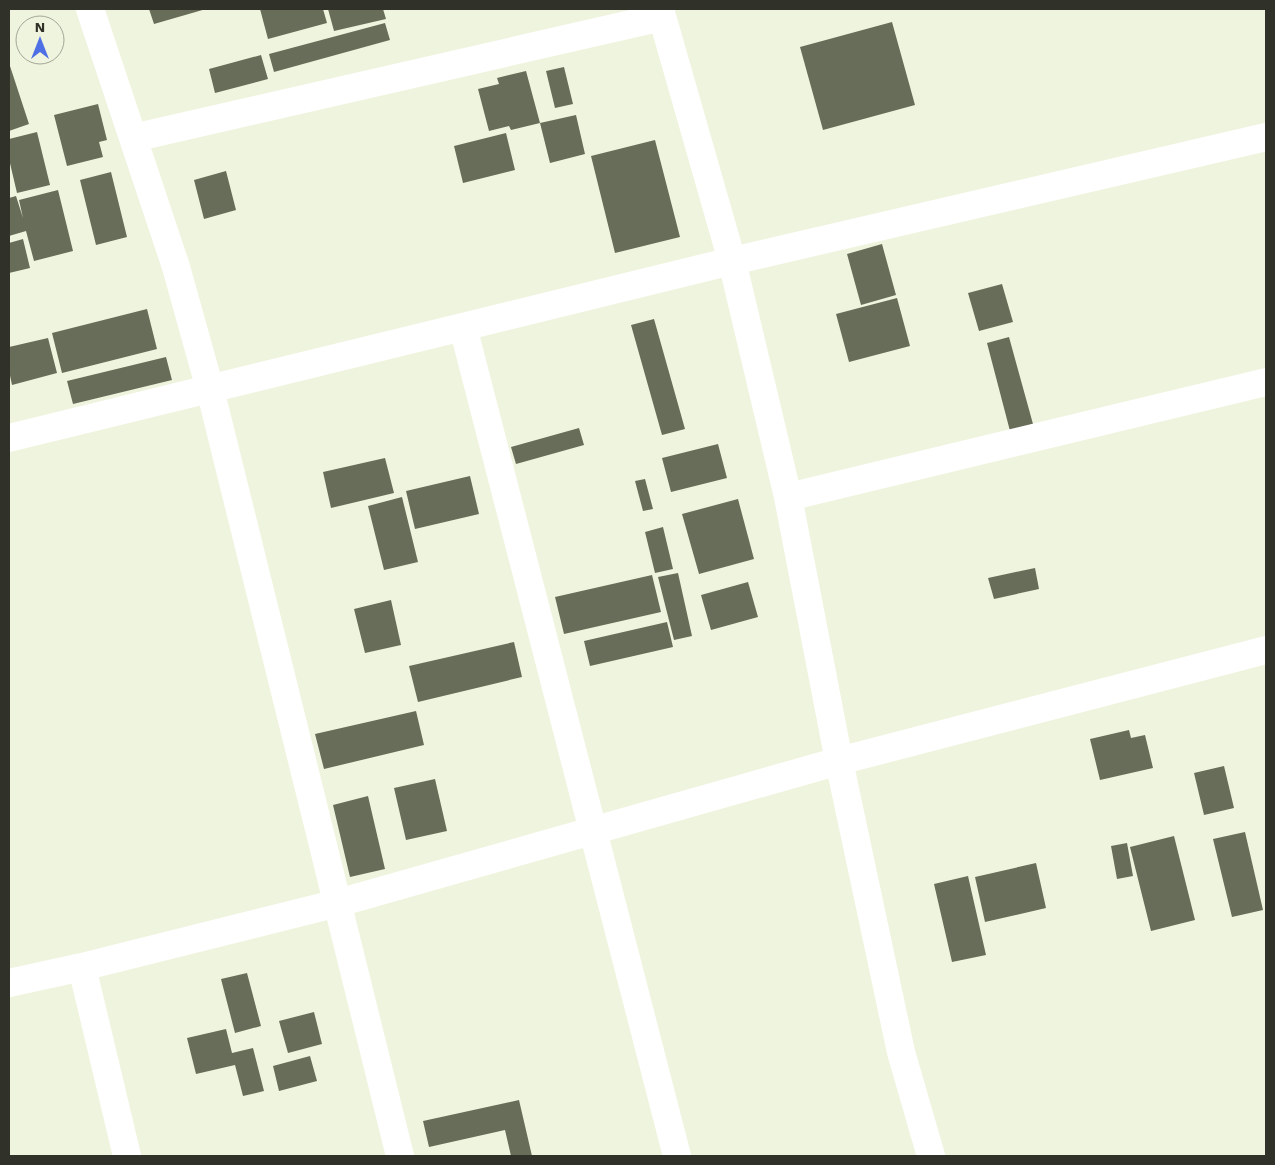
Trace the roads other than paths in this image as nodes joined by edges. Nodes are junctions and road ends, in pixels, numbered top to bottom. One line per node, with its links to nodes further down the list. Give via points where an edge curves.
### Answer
1 (90, 9): 4 (street)
2 (661, 13): 4 (street); 5 (street)
3 (1266, 137): 5 (street)
4 (133, 138): 8 (street, via 176,267)
5 (732, 261): 6 (street); 10 (street)
6 (463, 327): 8 (street); 13 (street)
7 (1266, 382): 10 (street)
8 (210, 389): 9 (street); 14 (street)
9 (9, 438)
10 (788, 497): 12 (street)
11 (1266, 650): 12 (street)
12 (839, 761): 13 (street); 20 (street, via 902,1052)
13 (594, 830): 14 (street); 19 (street)
14 (338, 903): 15 (street); 18 (street)
15 (82, 967): 16 (street); 17 (street)
16 (9, 983)
17 (127, 1156)
18 (400, 1156)
19 (677, 1156)
20 (931, 1156)

